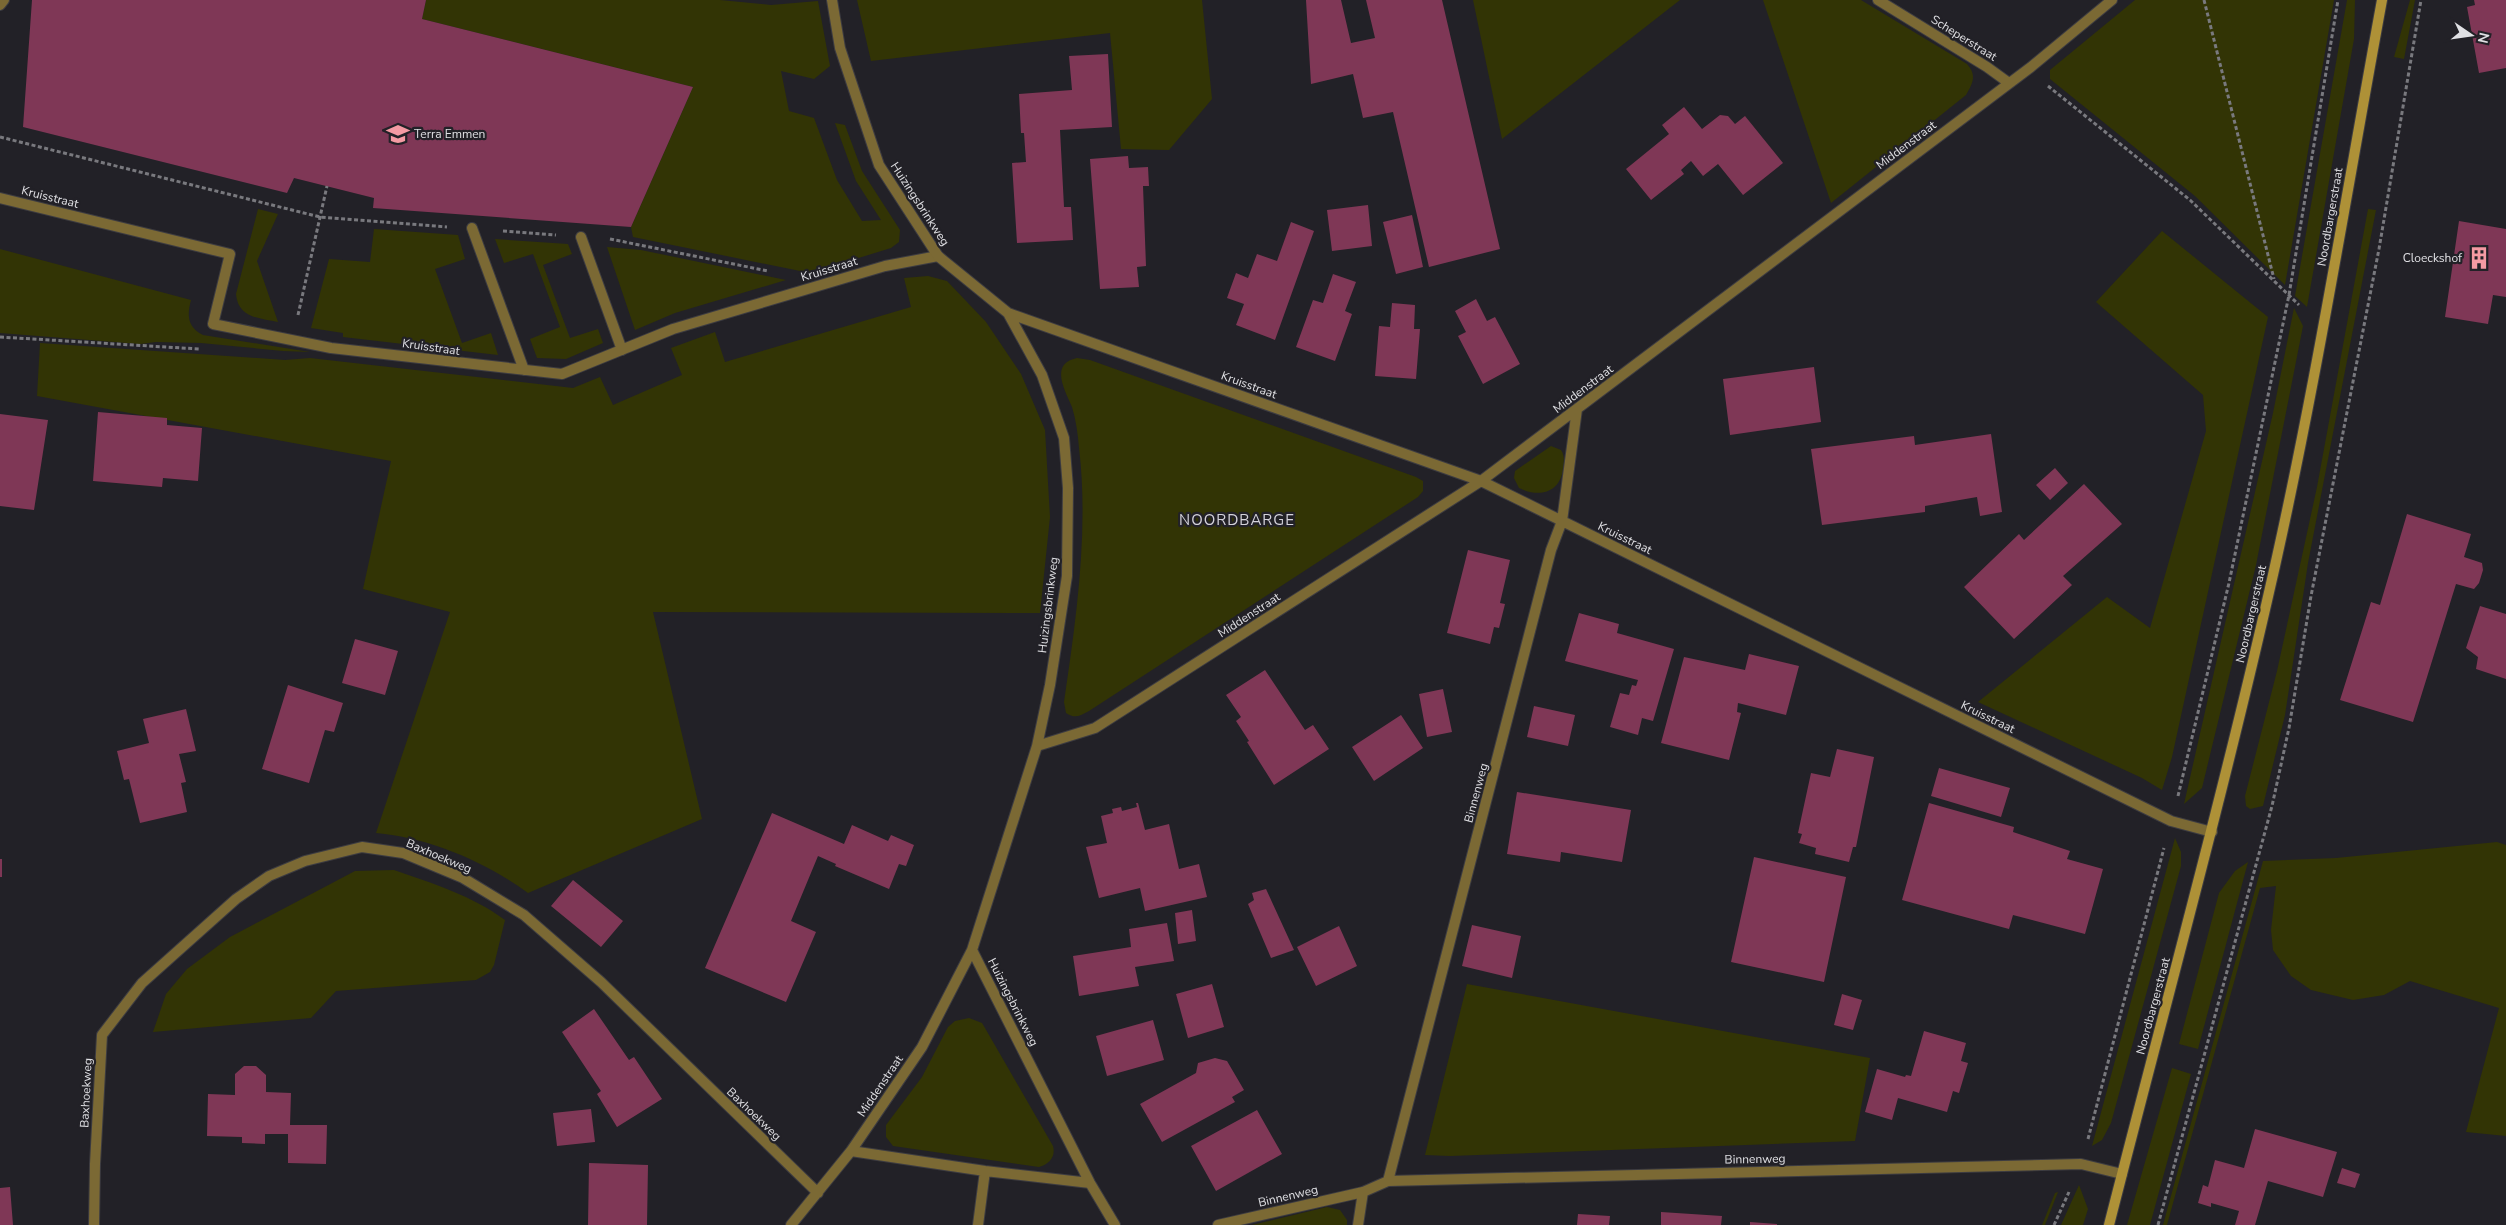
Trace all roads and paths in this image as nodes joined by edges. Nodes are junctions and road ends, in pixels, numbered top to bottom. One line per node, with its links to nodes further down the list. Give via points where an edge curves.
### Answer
1 (4, 0): 9 (street)
2 (832, 0): 18 (street, Huizingsbrinkweg, via 840,48 879,165)
3 (1878, 0): 11 (street, Scheperstraat)
4 (2112, 0): 10 (street, Middenstraat)
5 (2204, 0): 19 (path)
6 (2338, 0): 21 (path)
7 (2382, 0): 23 (street, Noordbargerstraat)
8 (2421, 0): 52 (path, via 2379,249 2316,568 2289,728 2272,806)
9 (0, 5)
10 (2031, 67): 11 (street, Middenstraat); 19 (path, via 2043,82 2190,200)
11 (2010, 83): 29 (street, Middenstraat)
12 (0, 136): 15 (path)
13 (327, 186): 15 (path)
14 (0, 198): 25 (street, Kruisstraat, via 230,254 213,324)
15 (320, 217): 16 (path); 25 (path)
16 (472, 228): 17 (path); 28 (street)
17 (581, 237): 20 (path, via 616,240 803,278); 27 (street)
18 (938, 256): 20 (street, Kruisstraat, via 885,266); 22 (street, Huizingsbrinkweg)
19 (2275, 280): 21 (path)
20 (811, 288): 27 (street, Kruisstraat, via 673,329)
21 (2289, 296): 23 (path); 33 (path, via 2229,583)
22 (1008, 313): 30 (street, Kruisstraat); 32 (street, Huizingsbrinkweg, via 1042,375 1064,438 1068,488 1066,576 1050,685)
23 (2323, 325): 34 (street, Noordbargerstraat, via 2268,599)
24 (0, 337): 26 (path)
25 (292, 340): 28 (street, Kruisstraat, via 331,348)
26 (202, 349)
27 (622, 350): 28 (street, Kruisstraat, via 562,374)
28 (524, 370)
29 (1577, 409): 30 (street, Middenstraat); 31 (street, Binnenweg)
30 (1481, 481): 31 (street, Kruisstraat); 32 (street, Middenstraat, via 1095,728)
31 (1562, 521): 33 (street, Kruisstraat); 40 (street, Binnenweg, via 1546,569)
32 (1037, 746): 35 (street, Huizingsbrinkweg)
33 (2172, 821): 34 (street, Kruisstraat); 37 (path)
34 (2212, 832): 39 (street, Noordbargerstraat)
35 (972, 950): 36 (street, Middenstraat, via 922,1047); 41 (street, Huizingsbrinkweg)
36 (851, 1151): 38 (street); 43 (street, Middenstraat)
37 (2081, 1164): 39 (street, Binnenweg); 40 (street, Binnenweg); 50 (path)
38 (985, 1171): 41 (street); 46 (street)
39 (2122, 1174): 51 (street, Noordbargerstraat)
40 (1388, 1181): 42 (street, Binnenweg)
41 (1090, 1183): 47 (street, Huizingsbrinkweg)
42 (1363, 1192): 48 (street, Binnenweg); 49 (street)
43 (818, 1193): 44 (street, Baxhoekweg, via 601,982 524,915 464,878 403,853 362,847 305,861 269,876 142,983 102,1035); 45 (street, Middenstraat)
44 (94, 1225)
45 (791, 1225)
46 (978, 1225)
47 (1115, 1225)
48 (1218, 1225)
49 (1358, 1225)
50 (2054, 1225)
51 (2109, 1225)
52 (2158, 1225)

